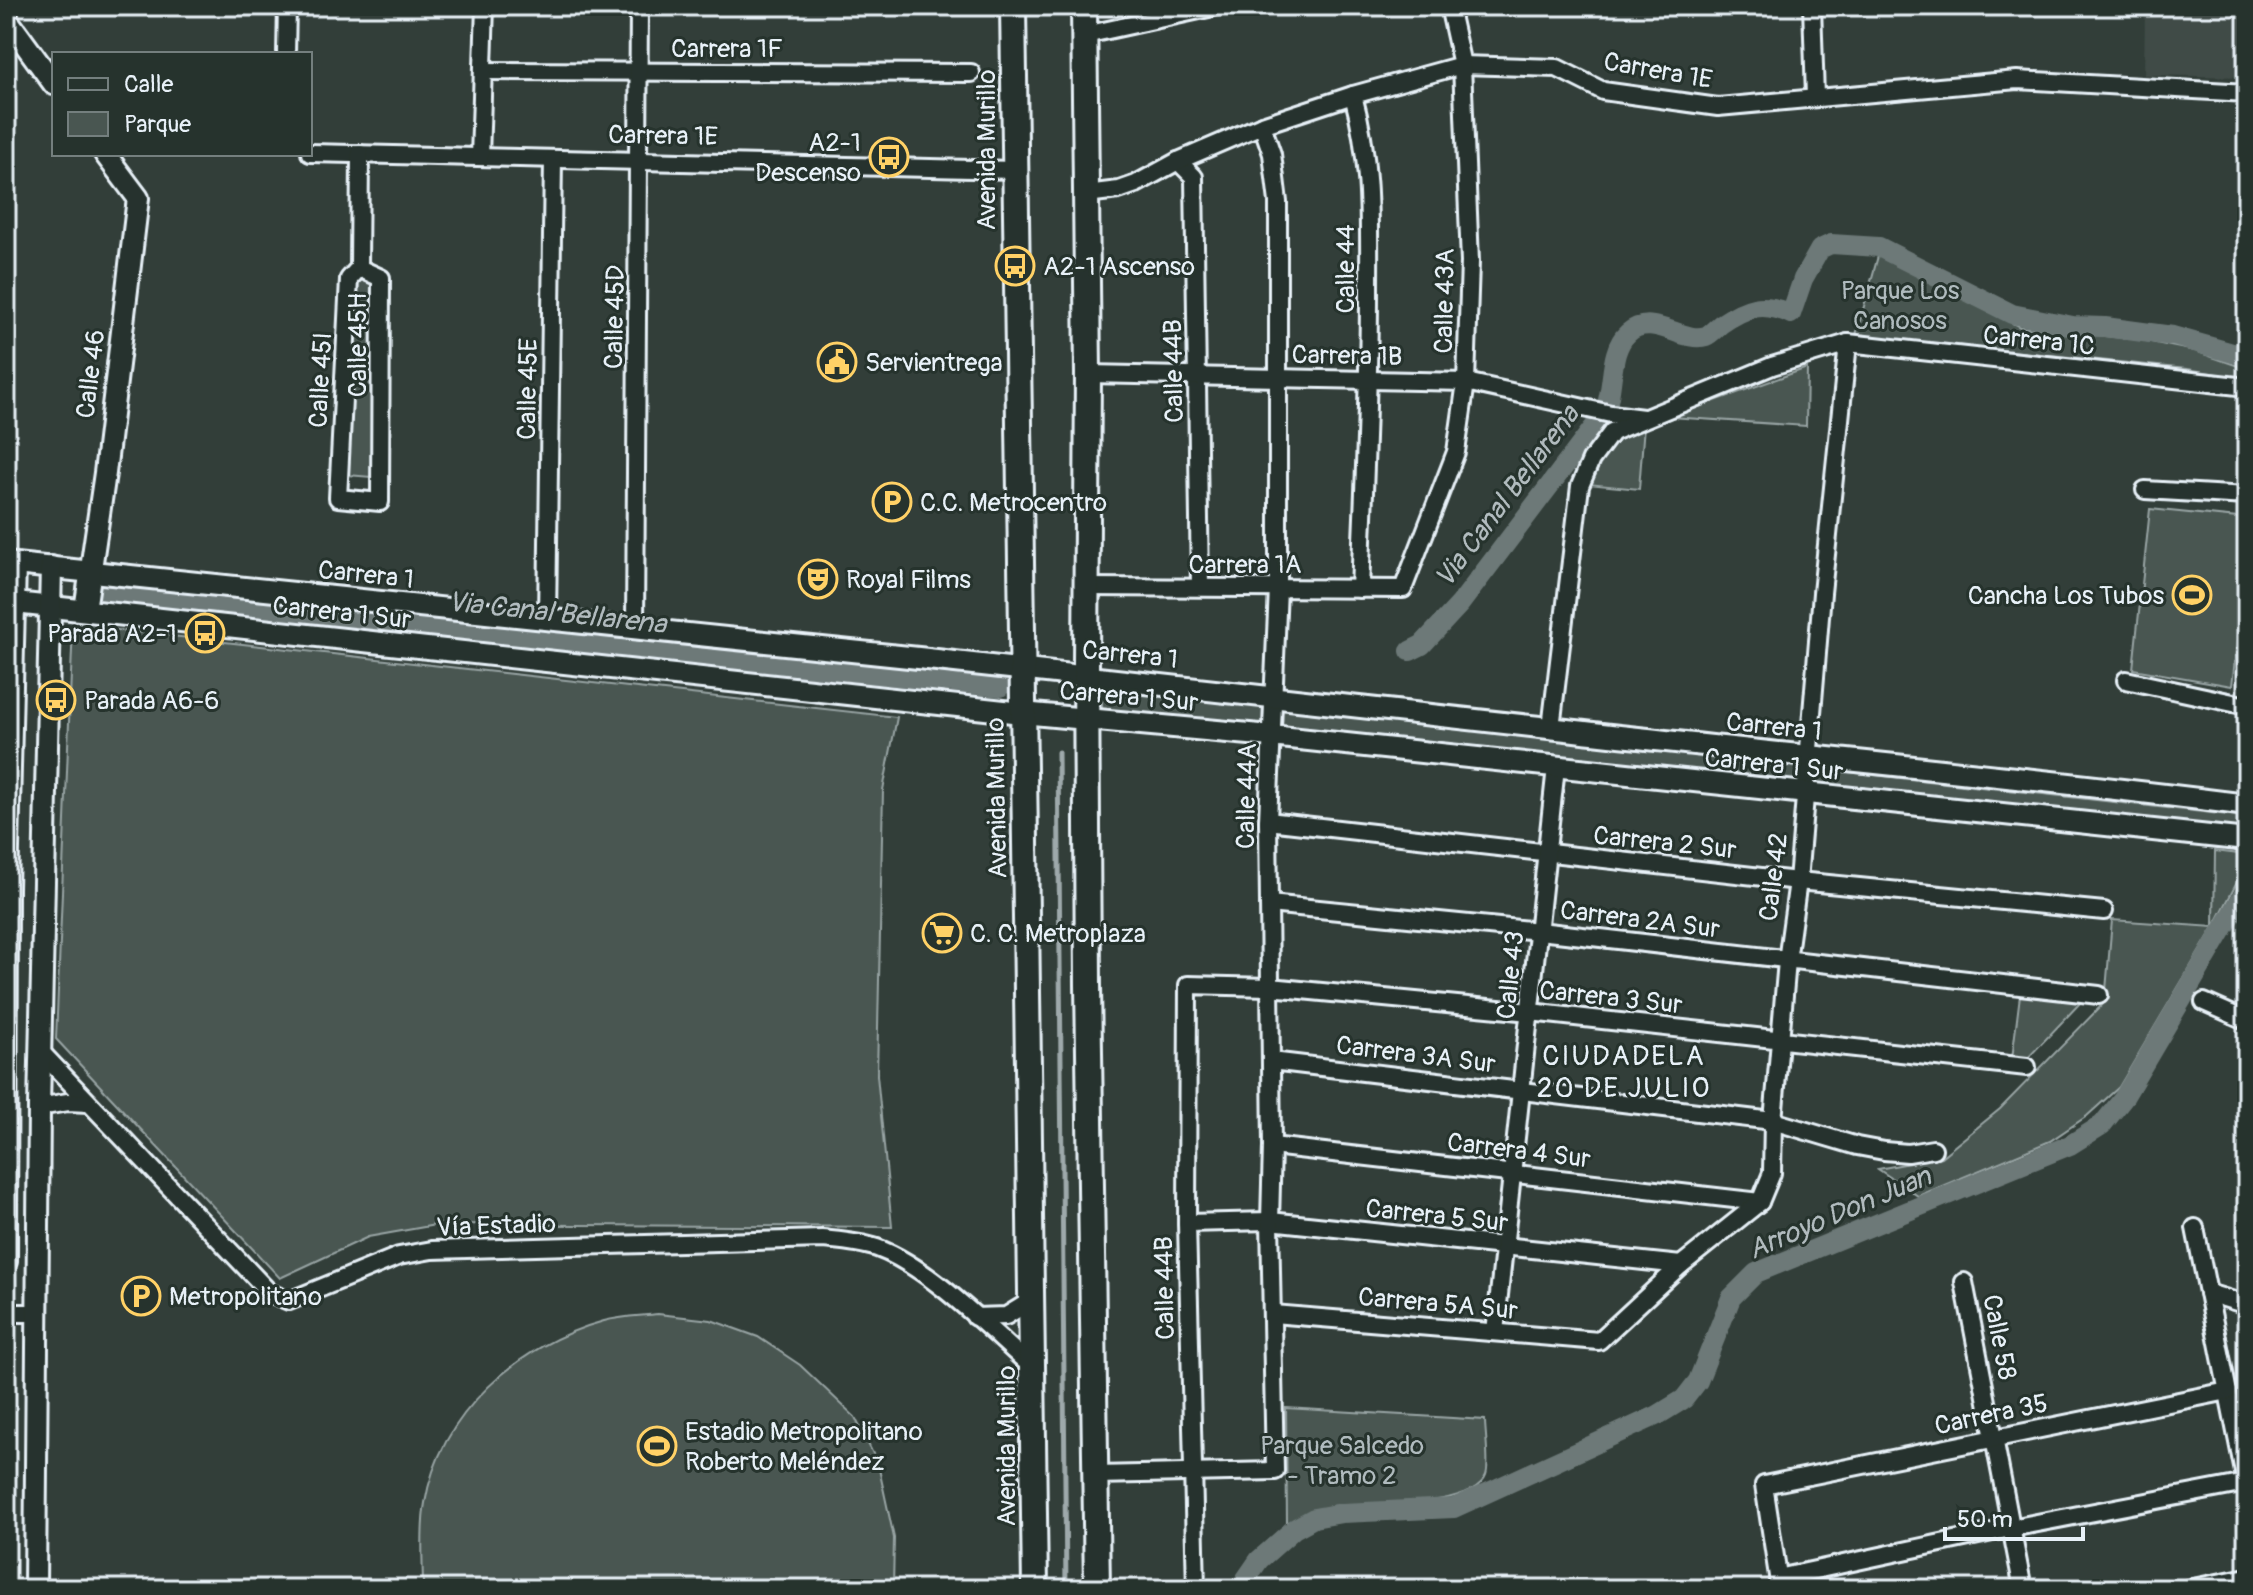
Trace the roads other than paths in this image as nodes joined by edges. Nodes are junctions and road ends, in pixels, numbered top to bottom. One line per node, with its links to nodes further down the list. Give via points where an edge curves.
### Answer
1 (287, 6): 11 (street)
2 (485, 6): 13 (street)
3 (639, 6): 14 (street, Calle 45D)
4 (1013, 6): 28 (main road, Avenida Murillo)
5 (1084, 6): 10 (main road)
6 (1218, 6): 10 (street)
7 (1449, 6): 12 (street, Calle 43A)
8 (1812, 6): 19 (street)
9 (6, 18): 16 (street)
10 (1085, 35): 29 (main road)
11 (286, 52)
12 (1462, 65): 18 (street, Carrera 1E); 19 (street, Carrera 1E, via 1557,68 1603,91 1718,107); 36 (street, Calle 43A, via 1470,262)
13 (483, 71): 14 (street, Carrera 1F); 24 (street)
14 (640, 71): 15 (street, Carrera 1F); 26 (street, Calle 45D)
15 (971, 73)
16 (52, 81)
17 (2247, 93): 19 (street, Carrera 1E, via 2017,80)
18 (1353, 95): 20 (street, Carrera 1E); 35 (street, Calle 44, via 1367,158)
19 (1815, 97)
20 (1262, 125): 27 (street, Carrera 1E); 34 (street, Calle 44A, via 1278,202)
21 (312, 153): 22 (street, Carrera 1E)
22 (360, 154): 24 (street, Carrera 1E); 30 (street, Calle 45H)
23 (106, 156): 44 (street, Calle 46, via 138,198)
24 (480, 157): 25 (street, Carrera 1E)
25 (553, 159): 26 (street, Carrera 1E); 53 (street, Calle 45E)
26 (640, 161): 28 (street, Carrera 1E); 54 (street, Calle 45D)
27 (1178, 161): 29 (street, Carrera 1E, via 1136,184); 33 (street, Calle 44B, via 1194,177)
28 (1014, 170): 55 (main road, Avenida Murillo)
29 (1086, 194): 32 (main road)
30 (359, 268): 41 (street, Calle 45H, via 381,278); 41 (street, Calle 45I, via 349,279 338,498)
31 (1848, 343): 37 (street, Carrera 1C); 38 (street, Carrera 1C, via 1772,366); 64 (street, Calle 42)
32 (1088, 374): 33 (street, Carrera 1B); 45 (main road)
33 (1197, 376): 34 (street, Carrera 1B); 46 (street, Calle 44B)
34 (1278, 378): 35 (street, Carrera 1B); 47 (street, Calle 44A)
35 (1369, 380): 36 (street, Carrera 1B); 48 (street, Calle 44)
36 (1466, 382): 38 (street, Carrera 1B); 49 (street, Calle 43A, via 1456,452)
37 (2247, 387)
38 (1648, 419): 62 (street, via 1612,432 1580,486)
39 (2145, 490): 40 (street)
40 (2247, 496)
41 (380, 502)
42 (11, 563): 43 (street, Carrera 1); 50 (street)
43 (51, 567): 44 (street, Carrera 1); 51 (street)
44 (90, 571): 52 (street, Calle 46); 53 (street, Carrera 1)
45 (1086, 587): 46 (street, Carrera 1A); 56 (main road)
46 (1200, 587): 47 (street, Carrera 1A)
47 (1278, 588): 48 (street, Carrera 1A); 58 (street, Calle 44A)
48 (1360, 589): 49 (street, Carrera 1A)
49 (1403, 589)
50 (10, 602): 51 (street, Carrera 1 Sur); 72 (street)
51 (49, 606): 52 (street, Carrera 1 Sur); 84 (street)
52 (85, 610): 60 (street, Carrera 1 Sur)
53 (547, 620): 54 (street, Carrera 1)
54 (635, 629): 55 (street, Carrera 1)
55 (1022, 670): 56 (street, Carrera 1); 60 (main road, Avenida Murillo)
56 (1086, 676): 58 (street, Carrera 1); 61 (main road)
57 (2126, 680): 59 (street)
58 (1272, 695): 62 (street, Carrera 1); 63 (street, Calle 44A)
59 (2247, 706)
60 (1022, 713): 61 (street, Carrera 1 Sur); 103 (main road, Avenida Murillo)
61 (1087, 718): 63 (street, Carrera 1 Sur); 114 (main road)
62 (1551, 728): 64 (street, Carrera 1)
63 (1271, 736): 65 (street, Carrera 1 Sur); 68 (street, Calle 44A)
64 (1810, 756): 66 (street, Calle 42); 67 (street, Carrera 1)
65 (1556, 767): 66 (street, Carrera 1 Sur); 70 (street, Calle 43)
66 (1807, 794): 69 (street, Carrera 1 Sur); 71 (street, Calle 42)
67 (2247, 805)
68 (1268, 821): 70 (street, Carrera 2 Sur); 73 (street, Calle 44A)
69 (2247, 840)
70 (1546, 853): 71 (street, Carrera 2 Sur); 75 (street, Calle 43)
71 (1798, 881): 74 (street, Carrera 2 Sur); 76 (street, Calle 42)
72 (7, 889): 99 (street)
73 (1269, 904): 75 (street, Carrera 2A Sur); 78 (street, Calle 44A)
74 (2104, 911)
75 (1539, 931): 76 (street, Carrera 2A Sur); 81 (street, Calle 43)
76 (1787, 961): 79 (street, Carrera 2A Sur); 83 (street, Calle 42)
77 (1188, 985): 78 (street, Carrera 3 Sur); 96 (street, Calle 44B)
78 (1270, 987): 81 (street, Carrera 3 Sur); 85 (street, Calle 44A)
79 (2099, 995)
80 (2204, 1002): 82 (street)
81 (1530, 1012): 83 (street, Carrera 3 Sur); 87 (street, Calle 43)
82 (2247, 1021)
83 (1780, 1039): 86 (street, Carrera 3 Sur); 90 (street, Calle 42)
84 (41, 1052): 88 (street, Vía Estadio); 89 (street)
85 (1271, 1061): 87 (street, Carrera 3A Sur); 91 (street, Calle 44A)
86 (2027, 1067)
87 (1522, 1091): 90 (street, Carrera 3A Sur); 93 (street, Calle 43)
88 (88, 1103): 89 (street); 108 (street, Vía Estadio, via 270,1293 289,1301 399,1256 432,1250 822,1239 897,1257)
89 (39, 1107): 106 (street)
90 (1773, 1121): 92 (street, Carrera 3A Sur, via 1857,1146 1908,1153); 94 (street, Calle 42, via 1772,1173)
91 (1272, 1146): 93 (street, Carrera 4 Sur); 95 (street, Calle 44A)
92 (1933, 1149)
93 (1514, 1173): 94 (street, Carrera 4 Sur); 98 (street, Calle 43)
94 (1760, 1202): 100 (street)
95 (1270, 1221): 96 (street, Carrera 5 Sur); 98 (street, Carrera 5 Sur); 107 (street, Calle 44A)
96 (1187, 1223): 113 (street, Calle 44B)
97 (2195, 1228): 102 (street)
98 (1504, 1246): 100 (street, Carrera 5 Sur); 109 (street, Calle 43)
99 (6, 1261)
100 (1681, 1265): 109 (street, Carrera 5A Sur, via 1599,1341)
101 (1964, 1282): 112 (street, Calle 58)
102 (2208, 1293): 104 (street); 111 (street)
103 (1032, 1300): 108 (street, via 1006,1316); 110 (main road, Avenida Murillo)
104 (2247, 1305)
105 (6, 1313): 106 (street)
106 (38, 1313): 119 (street)
107 (1273, 1314): 109 (street, Carrera 5A Sur); 113 (street, Calle 44A, via 1275,1471)
108 (975, 1317): 110 (street, Vía Estadio)
109 (1495, 1332)
110 (1033, 1368): 120 (main road, Avenida Murillo)
111 (2235, 1403): 112 (street, Carrera 35); 115 (street)
112 (1995, 1438): 116 (street, Calle 58); 118 (street, Carrera 35, via 1764,1485)
113 (1193, 1473): 114 (street); 122 (street, Calle 44B)
114 (1096, 1475): 121 (main road)
115 (2247, 1485): 116 (street)
116 (2011, 1528): 118 (street); 123 (street, Calle 58)
117 (2247, 1577): 124 (street)
118 (1779, 1584)
119 (35, 1589)
120 (1035, 1589)
121 (1097, 1589)
122 (1196, 1589)
123 (2023, 1589)
124 (2188, 1589)

